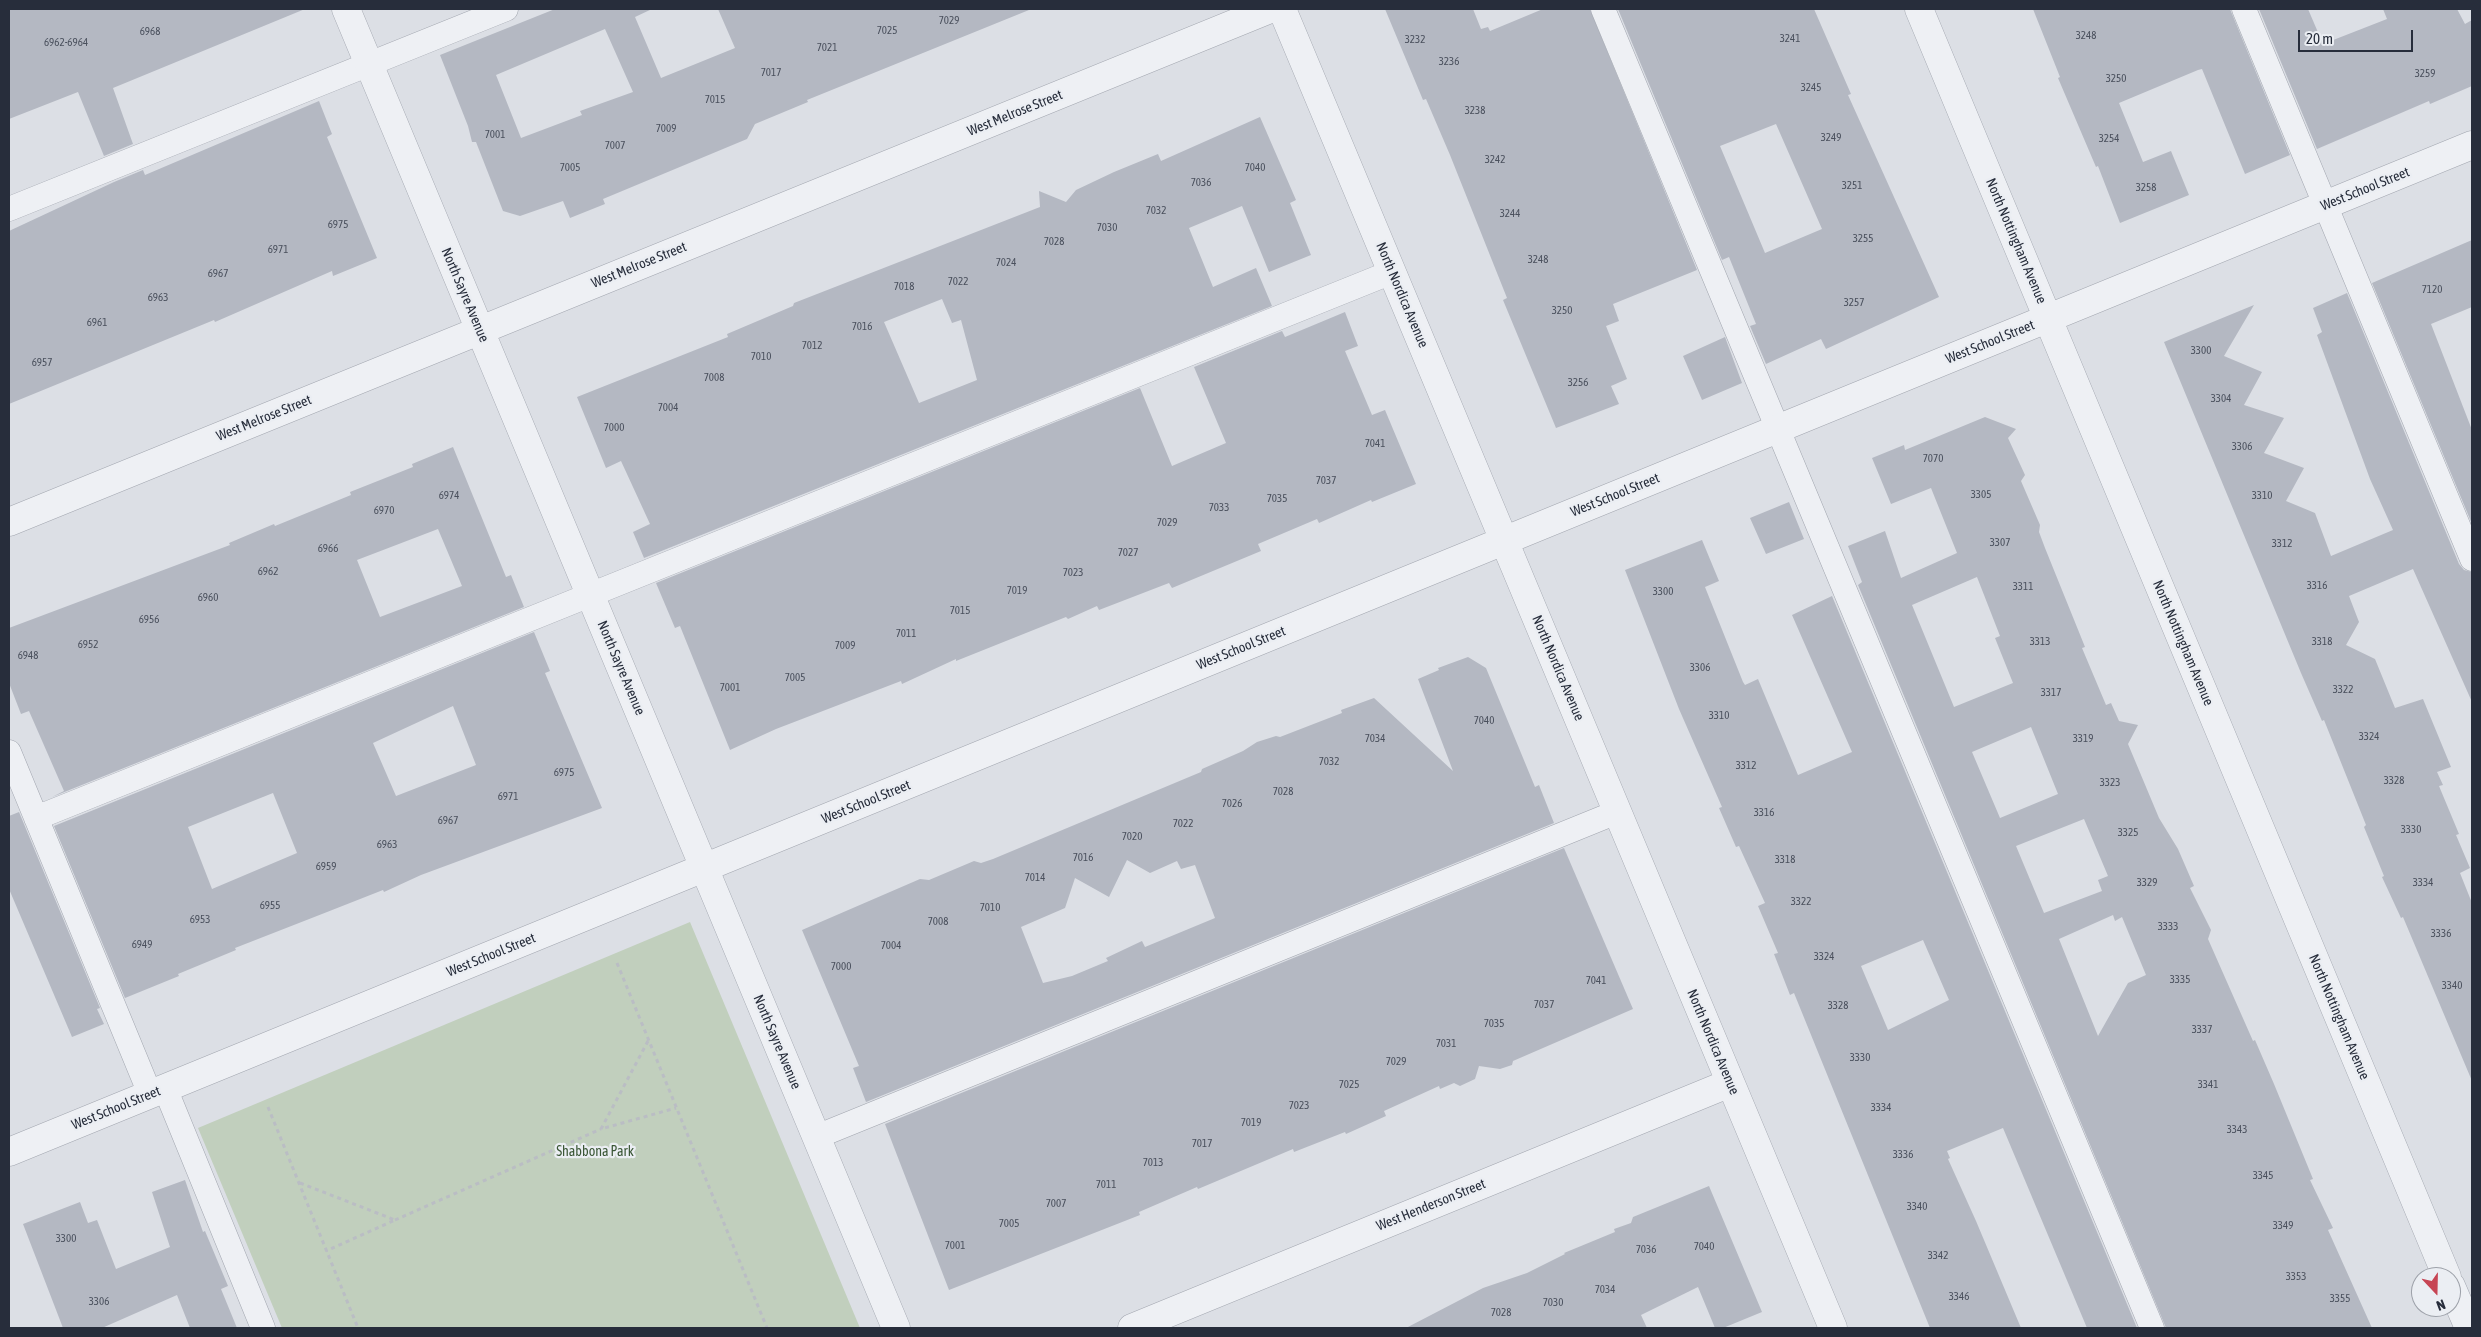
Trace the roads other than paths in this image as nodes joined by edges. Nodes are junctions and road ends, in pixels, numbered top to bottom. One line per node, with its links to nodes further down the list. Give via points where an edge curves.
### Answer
1 (506, 9): 8 (lane)
2 (1270, 9): 14 (street, West Melrose Street)
3 (1282, 9): 12 (street, North Nordica Avenue)
4 (1603, 9): 15 (lane)
5 (1919, 9): 13 (street, North Nottingham Avenue)
6 (2244, 9): 10 (lane)
7 (354, 11): 8 (street, North Sayre Avenue)
8 (369, 64): 11 (lane); 14 (street, North Sayre Avenue)
9 (2472, 145): 10 (street, West School Street)
10 (2326, 205): 13 (street, West School Street); 18 (lane)
11 (9, 209)
12 (1392, 272): 17 (street, North Nordica Avenue); 19 (lane)
13 (2048, 318): 15 (street, West School Street); 28 (street, North Nottingham Avenue)
14 (480, 330): 16 (street, West Melrose Street); 19 (street, North Sayre Avenue)
15 (1778, 429): 17 (street, West School Street); 34 (lane)
16 (9, 522)
17 (1504, 540): 21 (street, North Nordica Avenue); 23 (street, West School Street)
18 (2472, 559)
19 (590, 596): 22 (lane); 23 (street, North Sayre Avenue)
20 (9, 752): 22 (lane)
21 (1617, 812): 24 (street, North Nordica Avenue); 26 (lane)
22 (36, 818): 25 (lane)
23 (704, 868): 25 (street, West School Street); 26 (street, North Sayre Avenue)
24 (1730, 1083): 32 (street, West Henderson Street); 33 (street, North Nordica Avenue)
25 (158, 1091): 27 (street, West School Street); 30 (lane)
26 (816, 1137): 31 (street, North Sayre Avenue)
27 (9, 1152)
28 (2443, 1267)
29 (2461, 1309): 35 (street)
30 (263, 1328)
31 (896, 1328)
32 (1132, 1328)
33 (1833, 1328)
34 (2152, 1328)
35 (2469, 1328)

